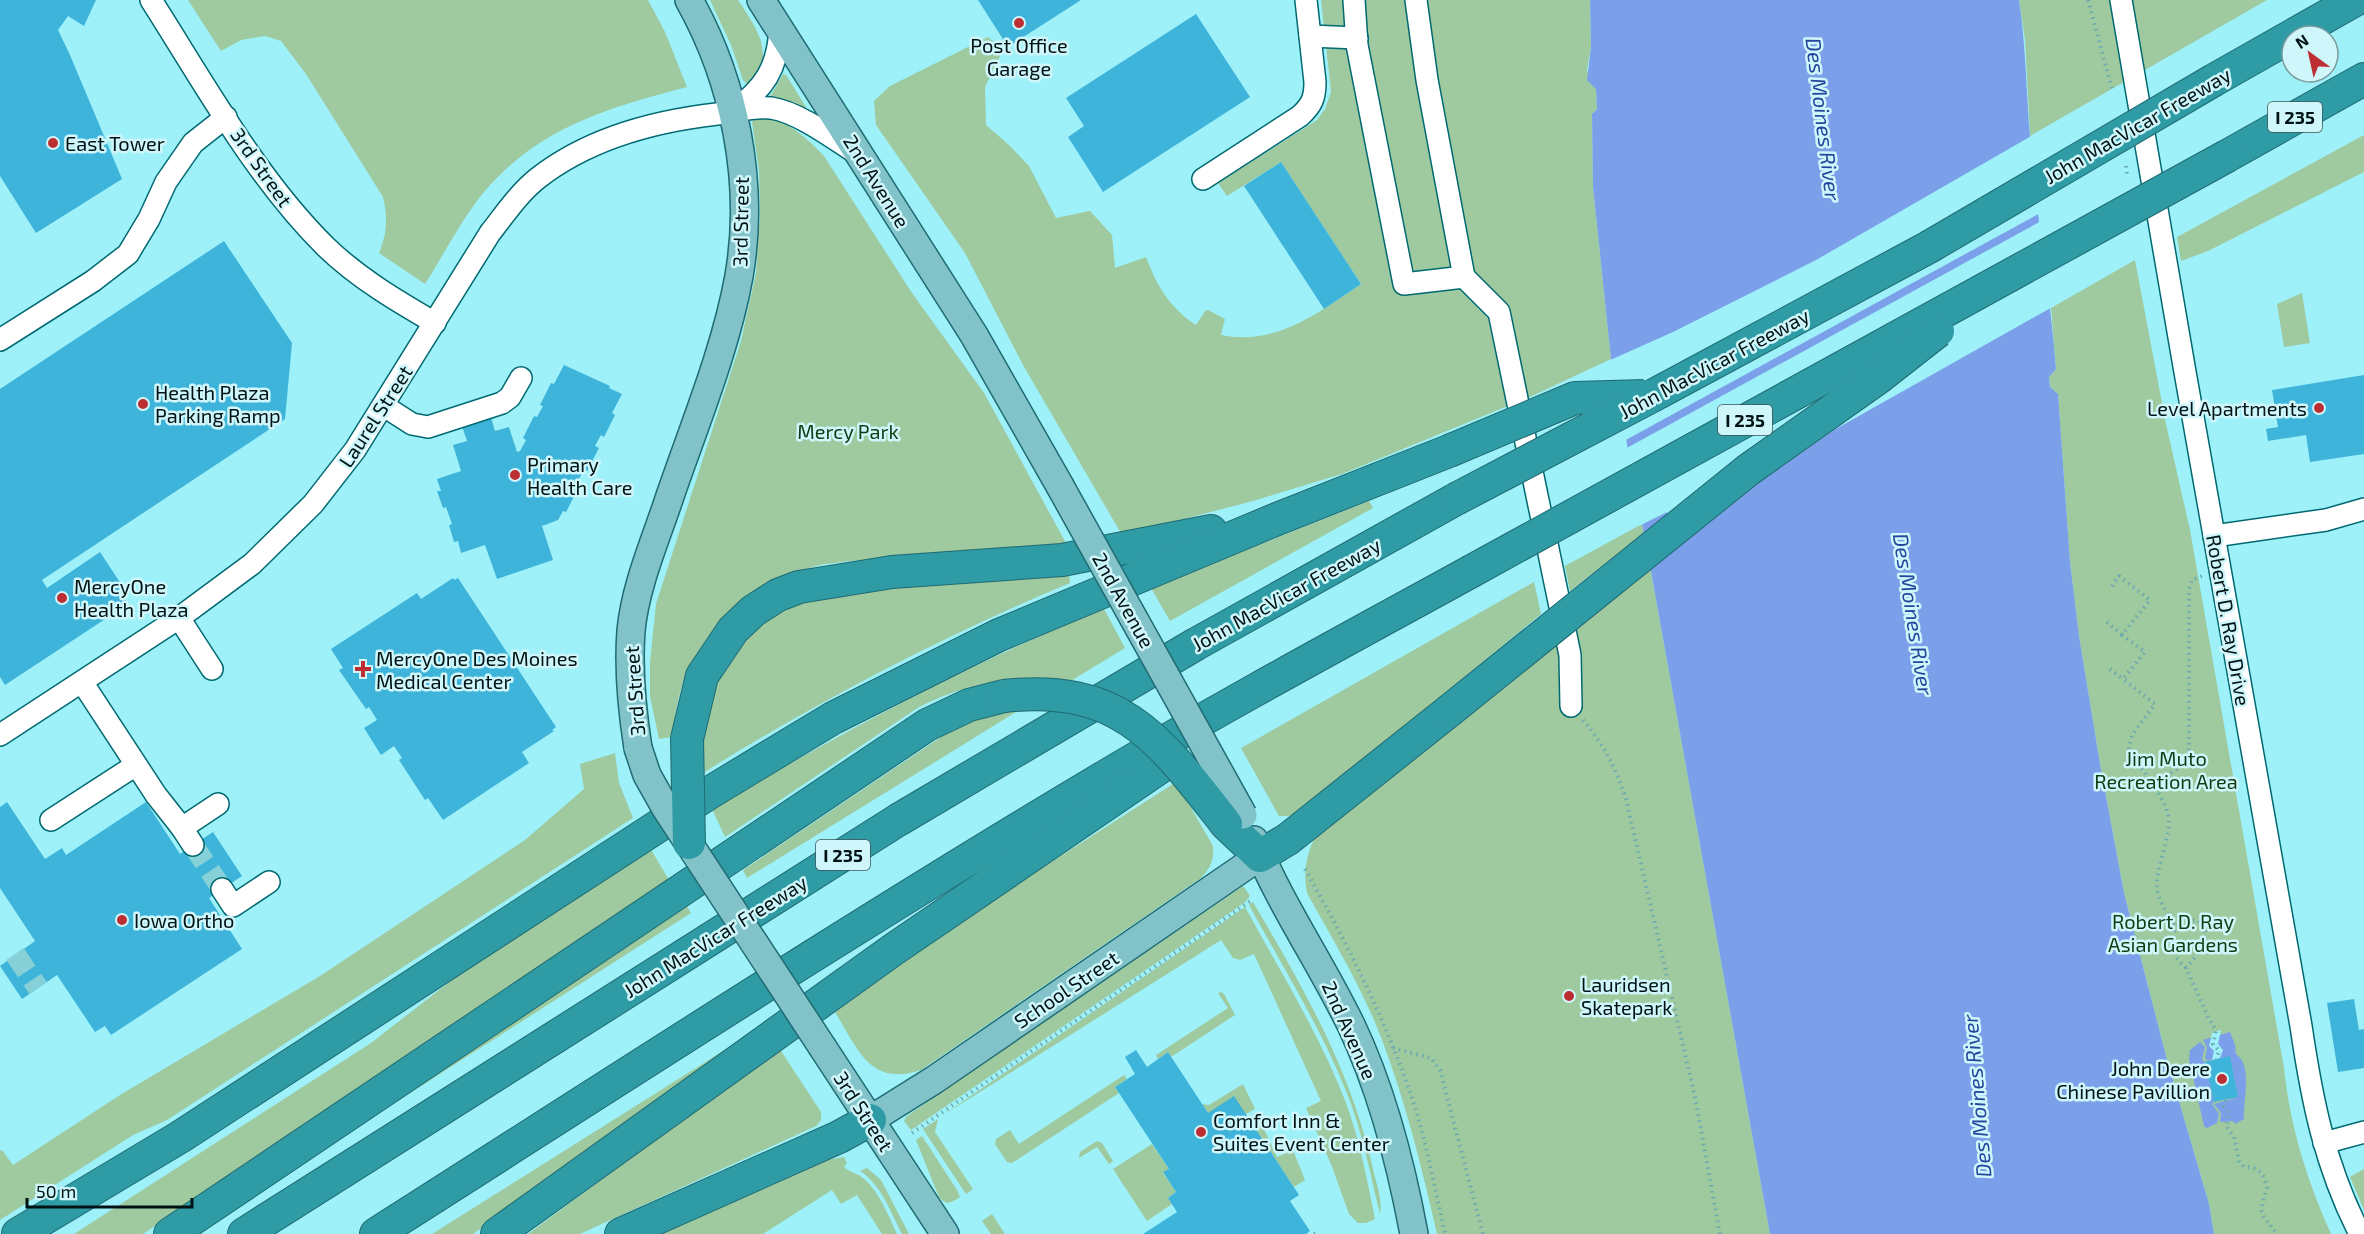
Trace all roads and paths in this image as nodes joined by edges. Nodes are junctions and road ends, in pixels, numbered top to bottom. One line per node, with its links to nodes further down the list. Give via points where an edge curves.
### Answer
1 (151, 0): 17 (street, 3rd Street)
2 (689, 0): 16 (main road, via 715,55)
3 (761, 0): 10 (main road, 2nd Avenue)
4 (1354, 0): 12 (street)
5 (1416, 0): 24 (street)
6 (2088, 0): 14 (path)
7 (2121, 0): 32 (street, Robert D. Ray Drive)
8 (2355, 0): 28 (highway, John MacVicar Freeway / I 235, bridge, via 1929,247)
9 (1307, 7): 11 (street)
10 (780, 31): 16 (street, via 779,50 764,84); 18 (main road, 2nd Avenue)
11 (1310, 36): 12 (street); 22 (street, via 1315,94 1311,106)
12 (1357, 38): 24 (street, via 1404,284)
13 (2364, 79): 19 (highway, I 235)
14 (2112, 89)
15 (2364, 104): 19 (highway)
16 (733, 112): 18 (street, Laurel Street, via 772,108 805,122); 25 (street, Laurel Street, via 700,116 605,140 537,179 490,233); 52 (main road, 3rd Street, bridge, via 744,210 739,275 725,333 641,586 631,629 632,710 638,748 647,775)
17 (226, 117): 25 (street, 3rd Street, via 272,187 327,248 370,283); 26 (street, via 193,143 166,182 150,219 128,254)
18 (861, 156): 51 (main road, 2nd Avenue, bridge, via 974,335 1060,486)
19 (2227, 156): 23 (highway, I 235, bridge)
20 (2126, 166): 21 (path)
21 (2127, 174)
22 (1203, 179)
23 (2020, 268): 37 (highway, I 235, bridge); 53 (highway, bridge, via 1878,378 1748,471 1288,839)
24 (1464, 277): 43 (street, via 1499,312 1570,655)
25 (435, 323): 29 (street, Laurel Street)
26 (0, 340)
27 (521, 378): 29 (street, via 502,404 429,427 412,424)
28 (1654, 395): 31 (highway, bridge, via 1575,398); 69 (highway, John MacVicar Freeway / I 235, bridge, via 1456,499 1196,644 898,820)
29 (384, 406): 35 (street, Laurel Street, via 313,504 252,564)
30 (2364, 509): 32 (street, via 2326,520)
31 (1277, 519): 52 (highway, bridge, via 1062,560 892,572 799,586 778,596 753,611 733,630 702,676 687,739); 67 (highway, via 999,635 833,718 710,793 180,1137)
32 (2214, 536): 65 (street, Robert D. Ray Drive, via 2311,1096)
33 (2203, 576): 47 (path, via 2192,580 2189,589 2189,749 2183,764)
34 (2112, 586): 38 (path, via 2119,576 2150,600)
35 (179, 618): 39 (street); 42 (street, Laurel Street)
36 (2107, 622): 38 (path)
37 (1356, 634): 66 (highway, via 903,942); 70 (highway, I 235, via 1214,713 986,849)
38 (2122, 635): 41 (path, via 2145,652)
39 (212, 669)
40 (2110, 669): 41 (path)
41 (2123, 680): 47 (path, via 2155,704 2135,729 2129,748)
42 (82, 682): 44 (street, Laurel Street); 46 (street)
43 (1570, 706)
44 (0, 735)
45 (1601, 742): 75 (path, via 1616,771 1634,831 1695,1097)
46 (136, 765): 49 (street, via 188,836); 50 (street)
47 (2152, 786): 48 (path); 57 (path, via 2169,822 2156,879 2157,892)
48 (2146, 790)
49 (218, 804)
50 (51, 820)
51 (1235, 820): 53 (highway); 68 (highway, bridge, via 1166,750 1121,715 1072,696 1026,693 969,705 927,725)
52 (688, 843): 62 (main road, 3rd Street, bridge)
53 (1260, 856): 62 (main road, School Street); 73 (main road, 2nd Avenue, via 1353,1028 1389,1128)
54 (269, 882): 55 (street, via 233,906)
55 (222, 889)
56 (1252, 900): 64 (path)
57 (2176, 927): 58 (path, via 2172,951); 58 (path, via 2182,921 2198,920 2206,931 2205,943)
58 (2186, 968): 60 (path, via 2216,1030)
59 (1393, 1048): 74 (path, via 1431,1058 1440,1070)
60 (2216, 1059)
61 (2226, 1100): 76 (path, via 2226,1126 2241,1164 2263,1174 2267,1188 2261,1200 2262,1214)
62 (870, 1120): 71 (highway); 72 (main road, 3rd Street)
63 (2364, 1132): 65 (street)
64 (912, 1133)
65 (2324, 1143): 77 (street, Robert D. Ray Drive)
66 (501, 1231)
67 (18, 1234)
68 (170, 1234)
69 (244, 1234)
70 (376, 1234)
71 (621, 1234)
72 (945, 1234)
73 (1414, 1234)
74 (1483, 1234)
75 (1720, 1234)
76 (2277, 1234)
77 (2360, 1234)

